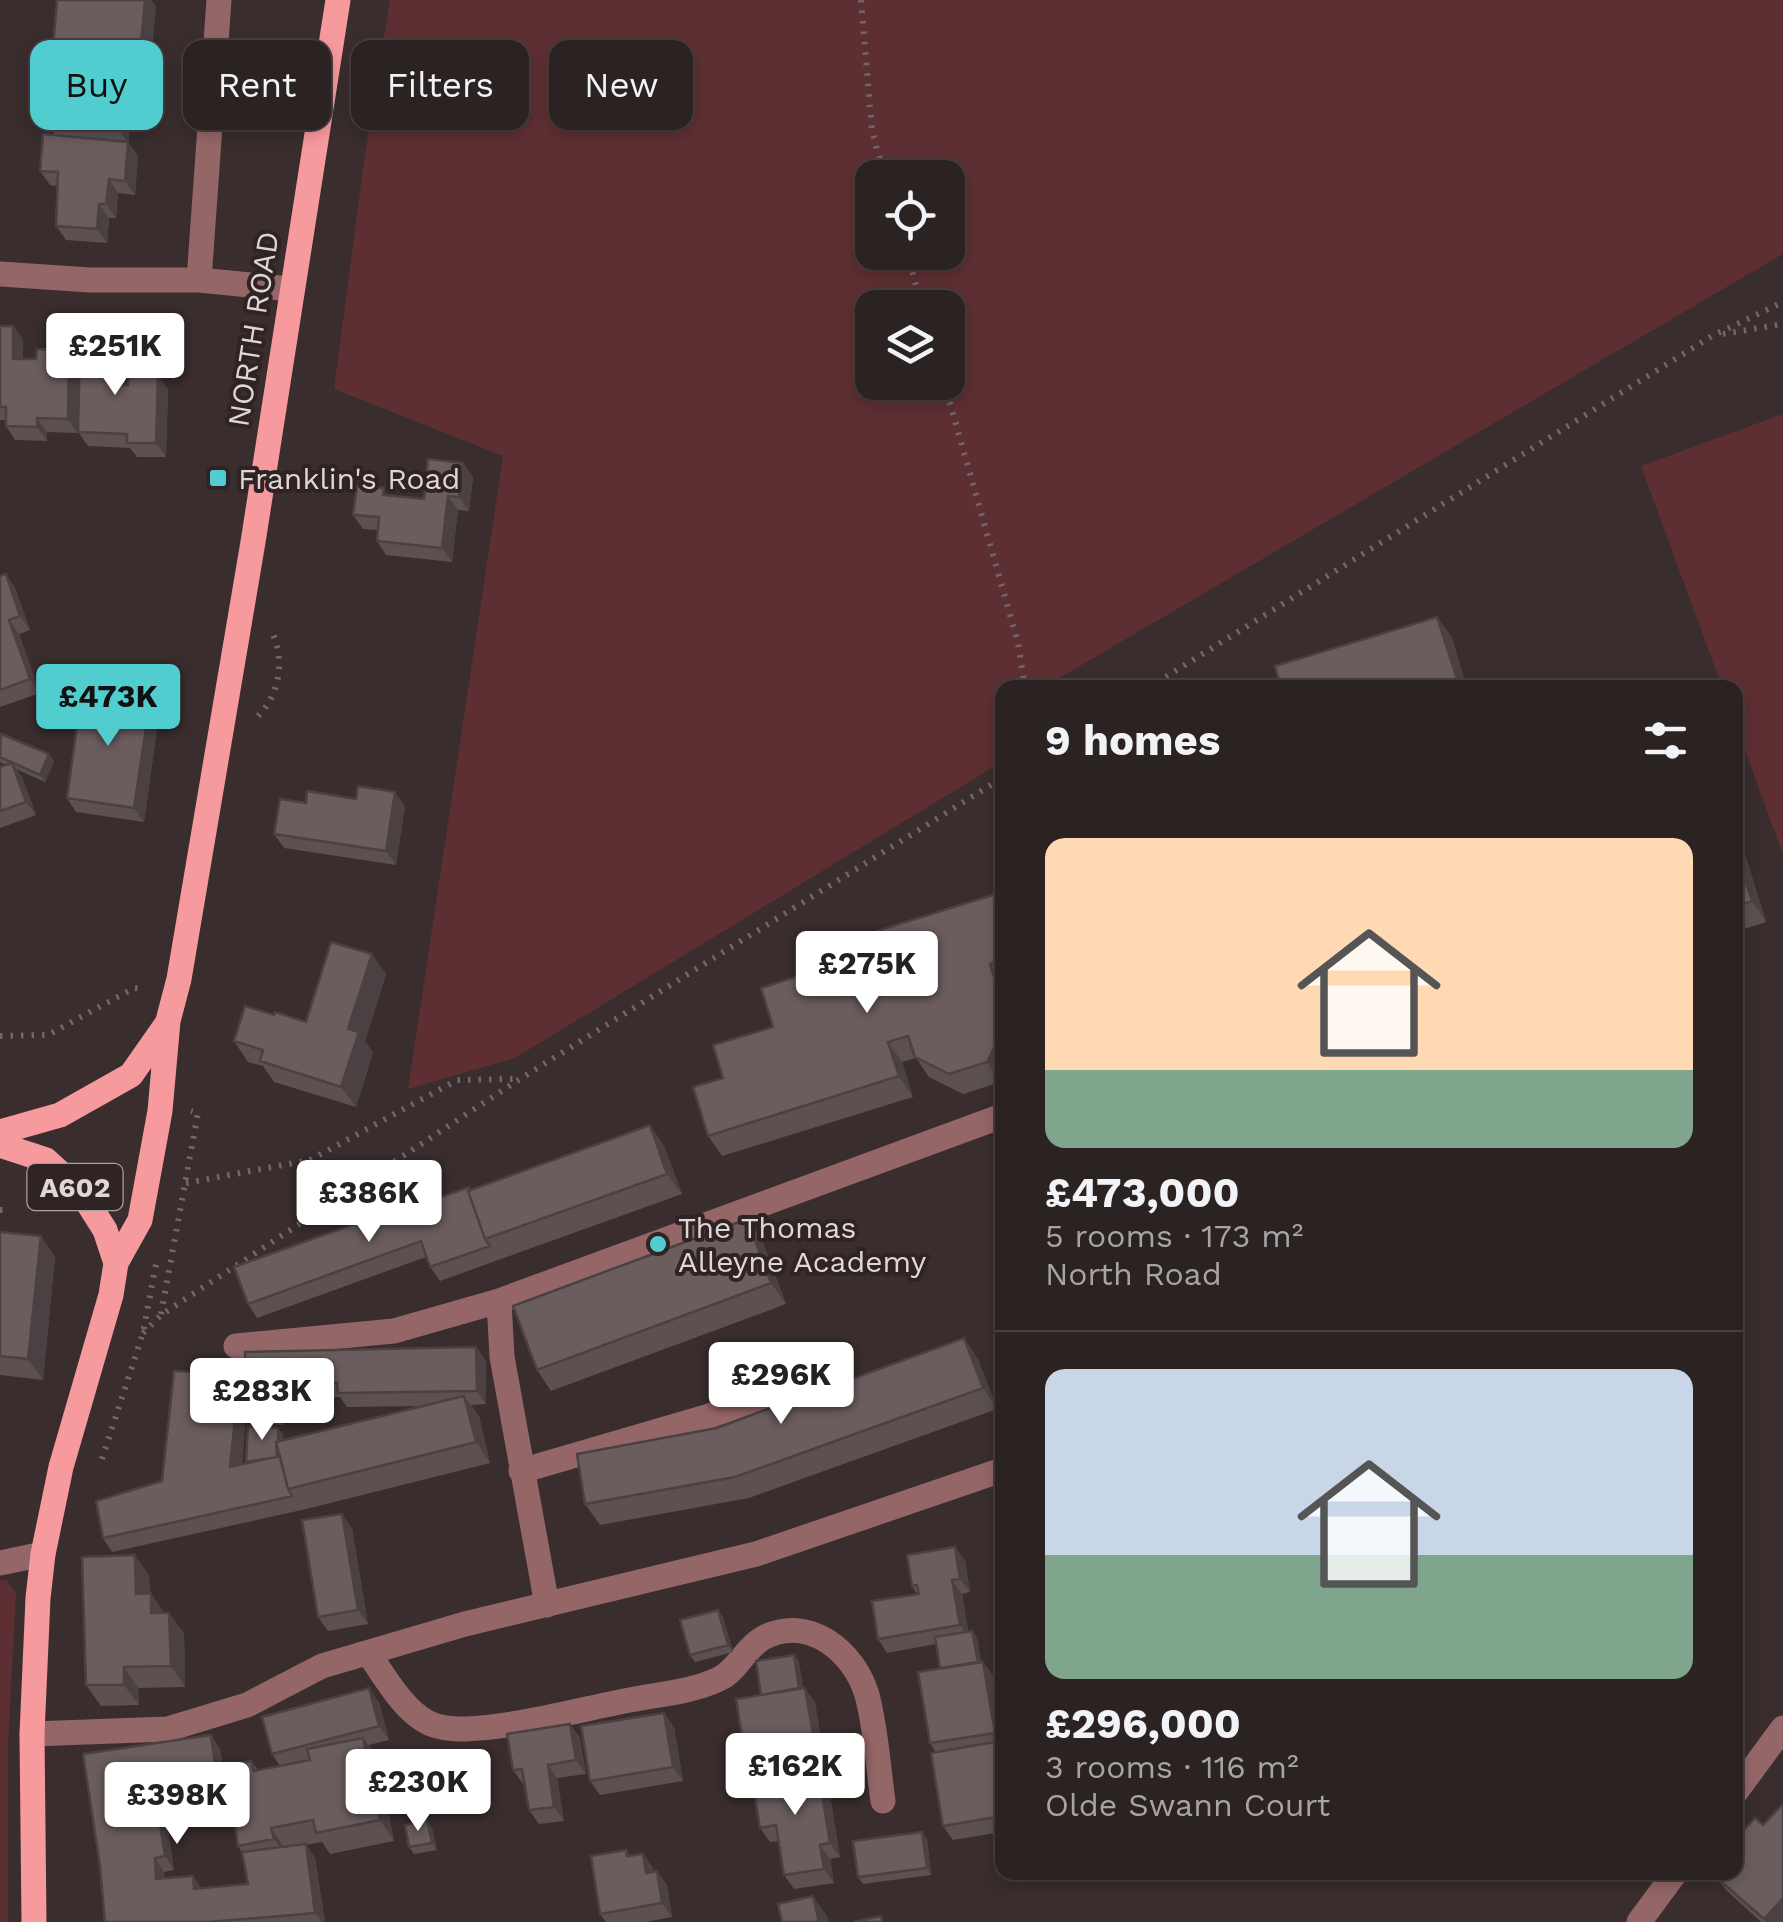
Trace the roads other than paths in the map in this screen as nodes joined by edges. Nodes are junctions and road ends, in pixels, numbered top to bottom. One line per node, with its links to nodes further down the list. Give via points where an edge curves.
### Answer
1 (220, 0): 4 (street)
2 (338, 0): 5 (main road, NORTH ROAD)
3 (0, 274): 4 (street)
4 (199, 280): 5 (street)
5 (291, 289): 6 (main road, NORTH ROAD, via 254,542)
6 (168, 1022): 8 (main road, NORTH ROAD, via 131,1076 60,1116); 10 (main road, NORTH ROAD, via 140,1220)
7 (995, 1119): 11 (street)
8 (0, 1132)
9 (0, 1145): 10 (main road, A602, via 46,1160 81,1192)
10 (116, 1264): 16 (main road, NORTH ROAD)
11 (499, 1302): 12 (street, via 394,1331); 14 (street)
12 (236, 1346)
13 (799, 1385): 14 (street)
14 (521, 1471): 18 (street)
15 (995, 1472): 18 (street, via 756,1554)
16 (43, 1554): 17 (street); 21 (main road, NORTH ROAD)
17 (0, 1563)
18 (547, 1605): 19 (street)
19 (368, 1653): 21 (street, via 168,1730); 23 (street, via 428,1722 464,1729 703,1685 734,1670 763,1638 814,1632 857,1671)
20 (1783, 1728): 22 (street)
21 (32, 1734): 25 (main road, NORTH ROAD)
22 (1743, 1782)
23 (883, 1800)
24 (1670, 1880): 26 (street)
25 (34, 1922)
26 (1640, 1922)

